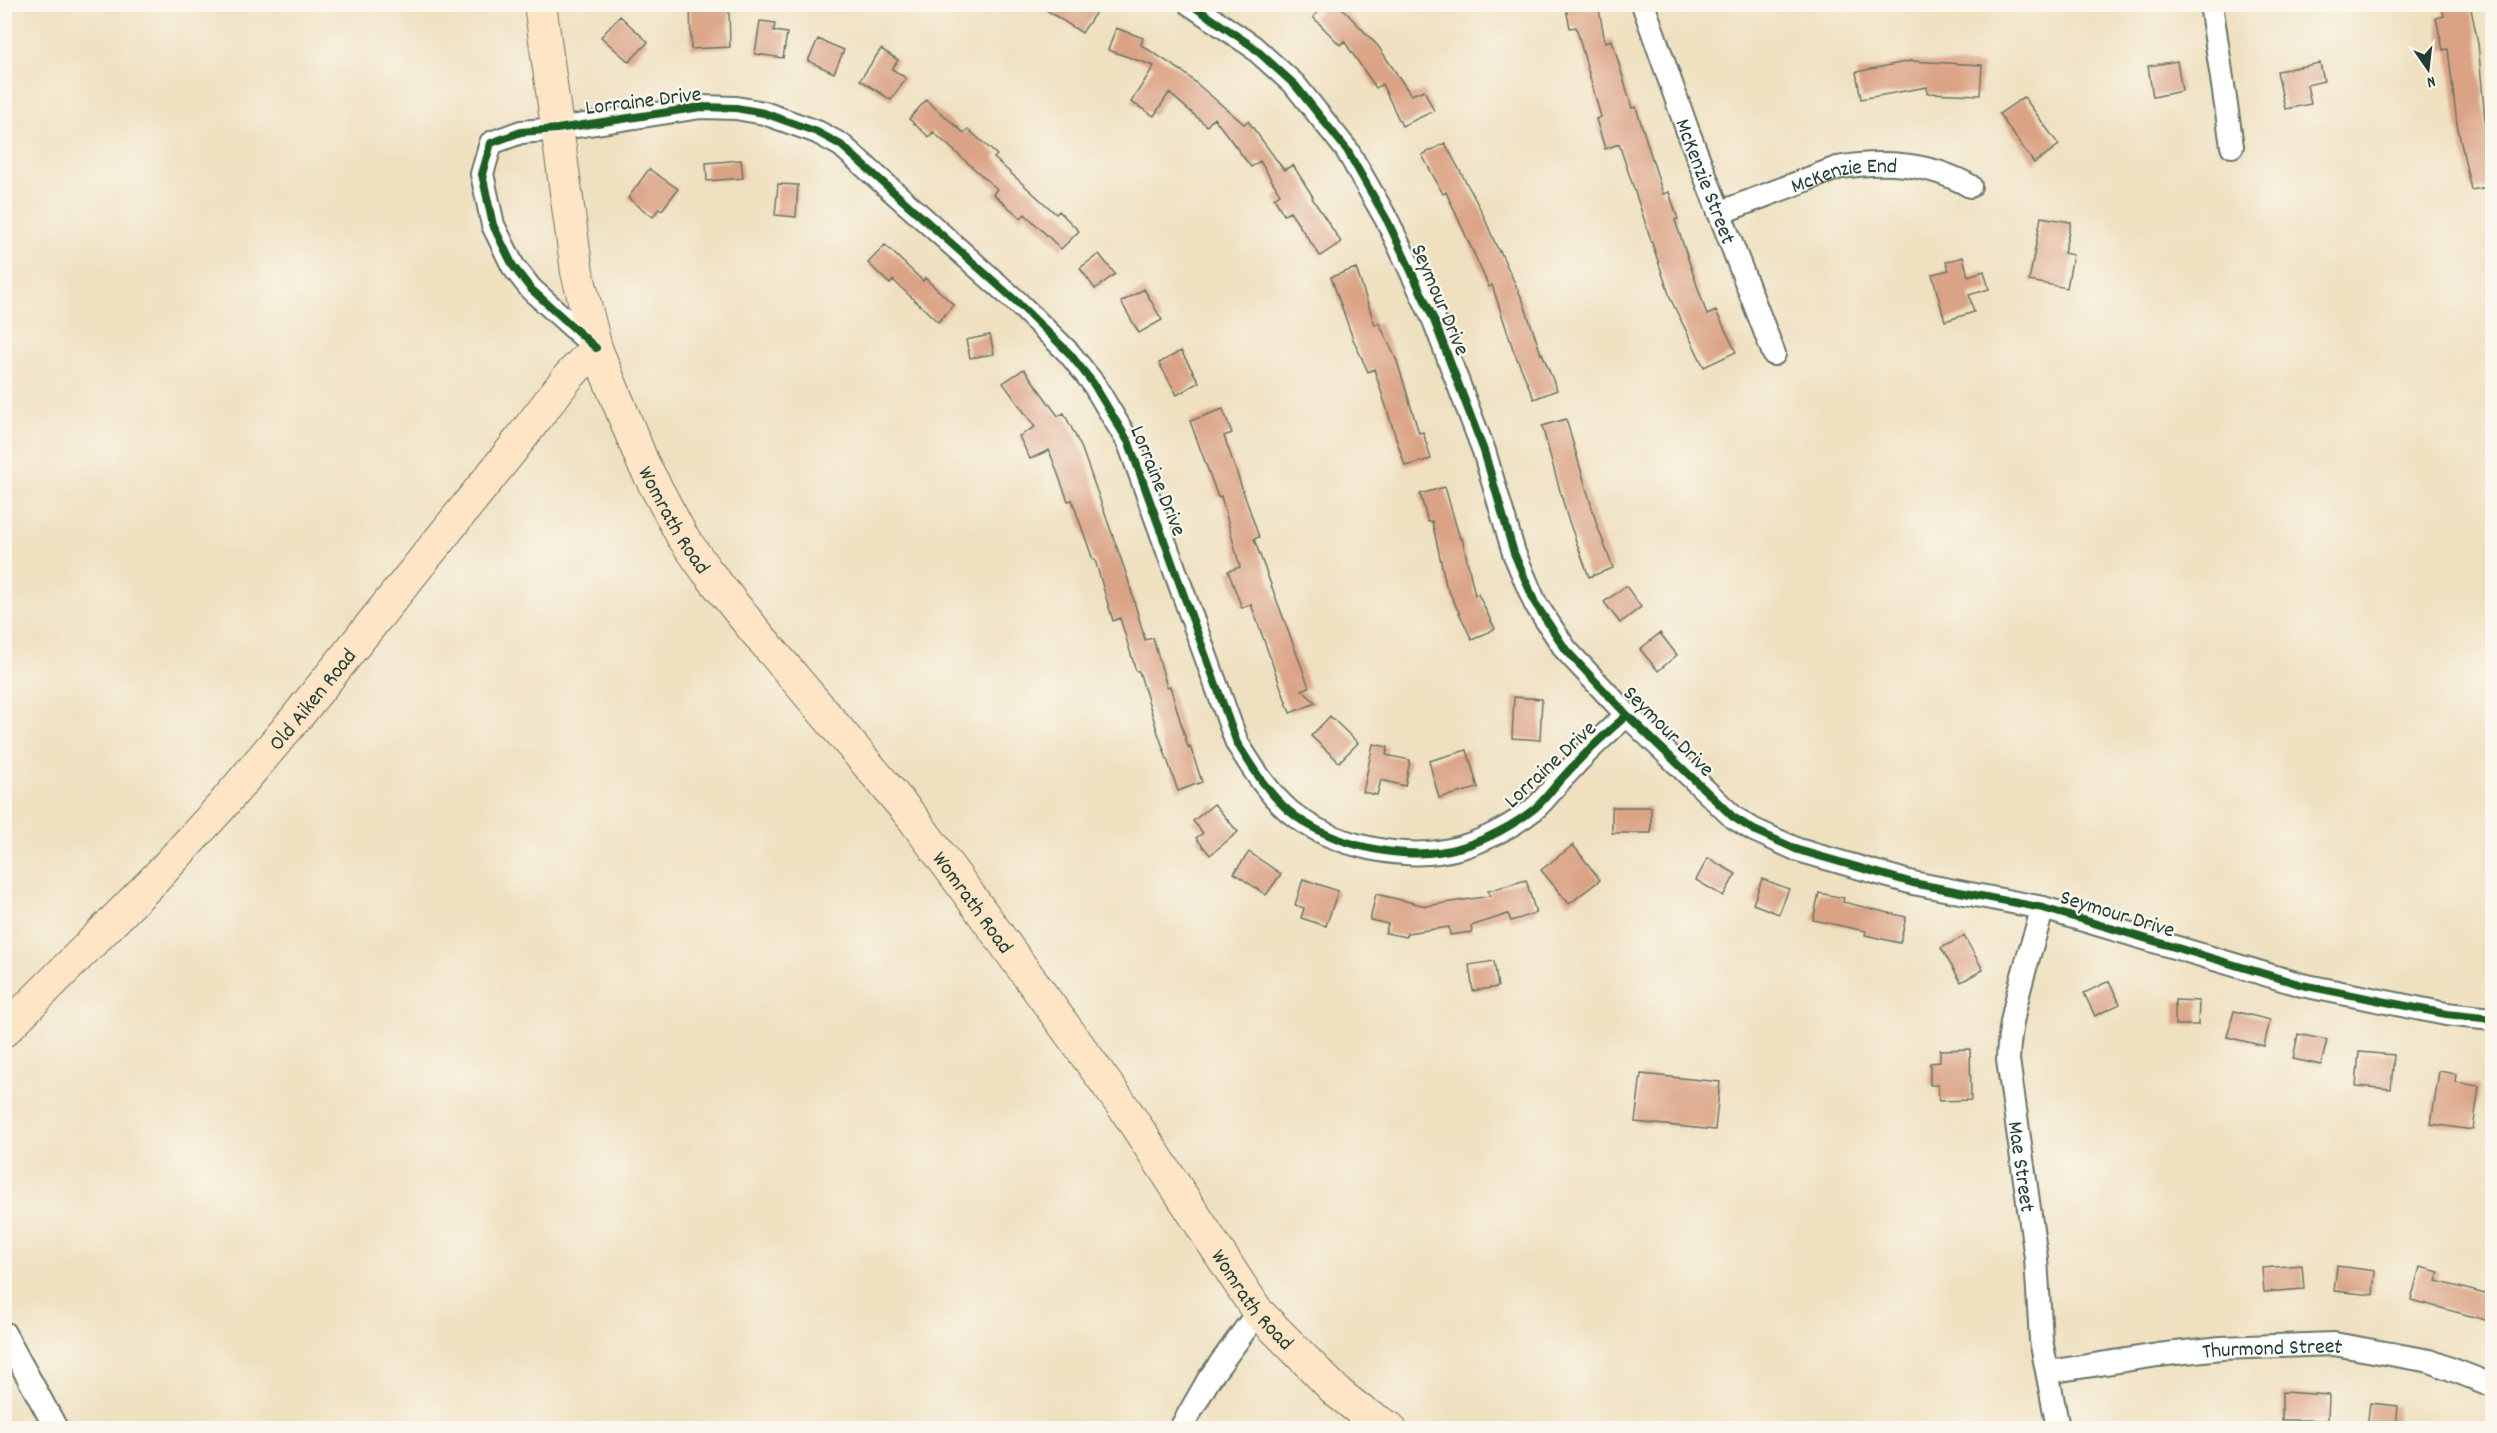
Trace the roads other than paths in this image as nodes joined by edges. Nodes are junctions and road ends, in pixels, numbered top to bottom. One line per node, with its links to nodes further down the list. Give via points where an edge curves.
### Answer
1 (540, 4): 5 (street, Womrath Road)
2 (1190, 4): 11 (street, Seymour Drive, via 1252,46 1295,85 1369,185 1434,320 1484,451 1514,553 1535,603 1566,650)
3 (1643, 4): 8 (street, McKenzie Street)
4 (2211, 4): 6 (street)
5 (557, 129): 9 (street, Womrath Road, via 577,272); 9 (street, Lorraine Drive, via 521,132 491,144 482,174 493,225 513,266 531,289); 11 (street, Lorraine Drive, via 701,107 736,108 791,121 841,145 1017,302 1069,352 1112,412 1129,443 1237,742 1273,796 1308,825 1348,844 1392,852 1461,847 1533,809)
6 (2232, 146)
7 (1970, 186): 8 (street, McKenzie End, via 1920,167 1852,165)
8 (1719, 213): 10 (street, McKenzie Street)
9 (596, 348): 14 (street, Old Aiken Road, via 568,377 220,808); 15 (street, Womrath Road, via 643,463 694,553 954,874 1126,1112)
10 (1774, 354)
11 (1627, 715): 12 (street, Seymour Drive, via 1733,817 1775,841 1913,883)
12 (2043, 908): 13 (street, Seymour Drive, via 2302,985 2446,1014); 17 (street, Mae Street, via 2012,1017 2007,1060)
13 (2493, 1019)
14 (4, 1031)
15 (1258, 1312): 20 (street, via 1209,1379); 21 (street, Womrath Road, via 1338,1393)
16 (4, 1333): 19 (street)
17 (2048, 1372): 18 (street, Thurmond Street, via 2158,1354 2334,1344 2430,1361); 22 (street, Mae Street)
18 (2493, 1385)
19 (56, 1428)
20 (1181, 1428)
21 (1390, 1428)
22 (2058, 1428)

